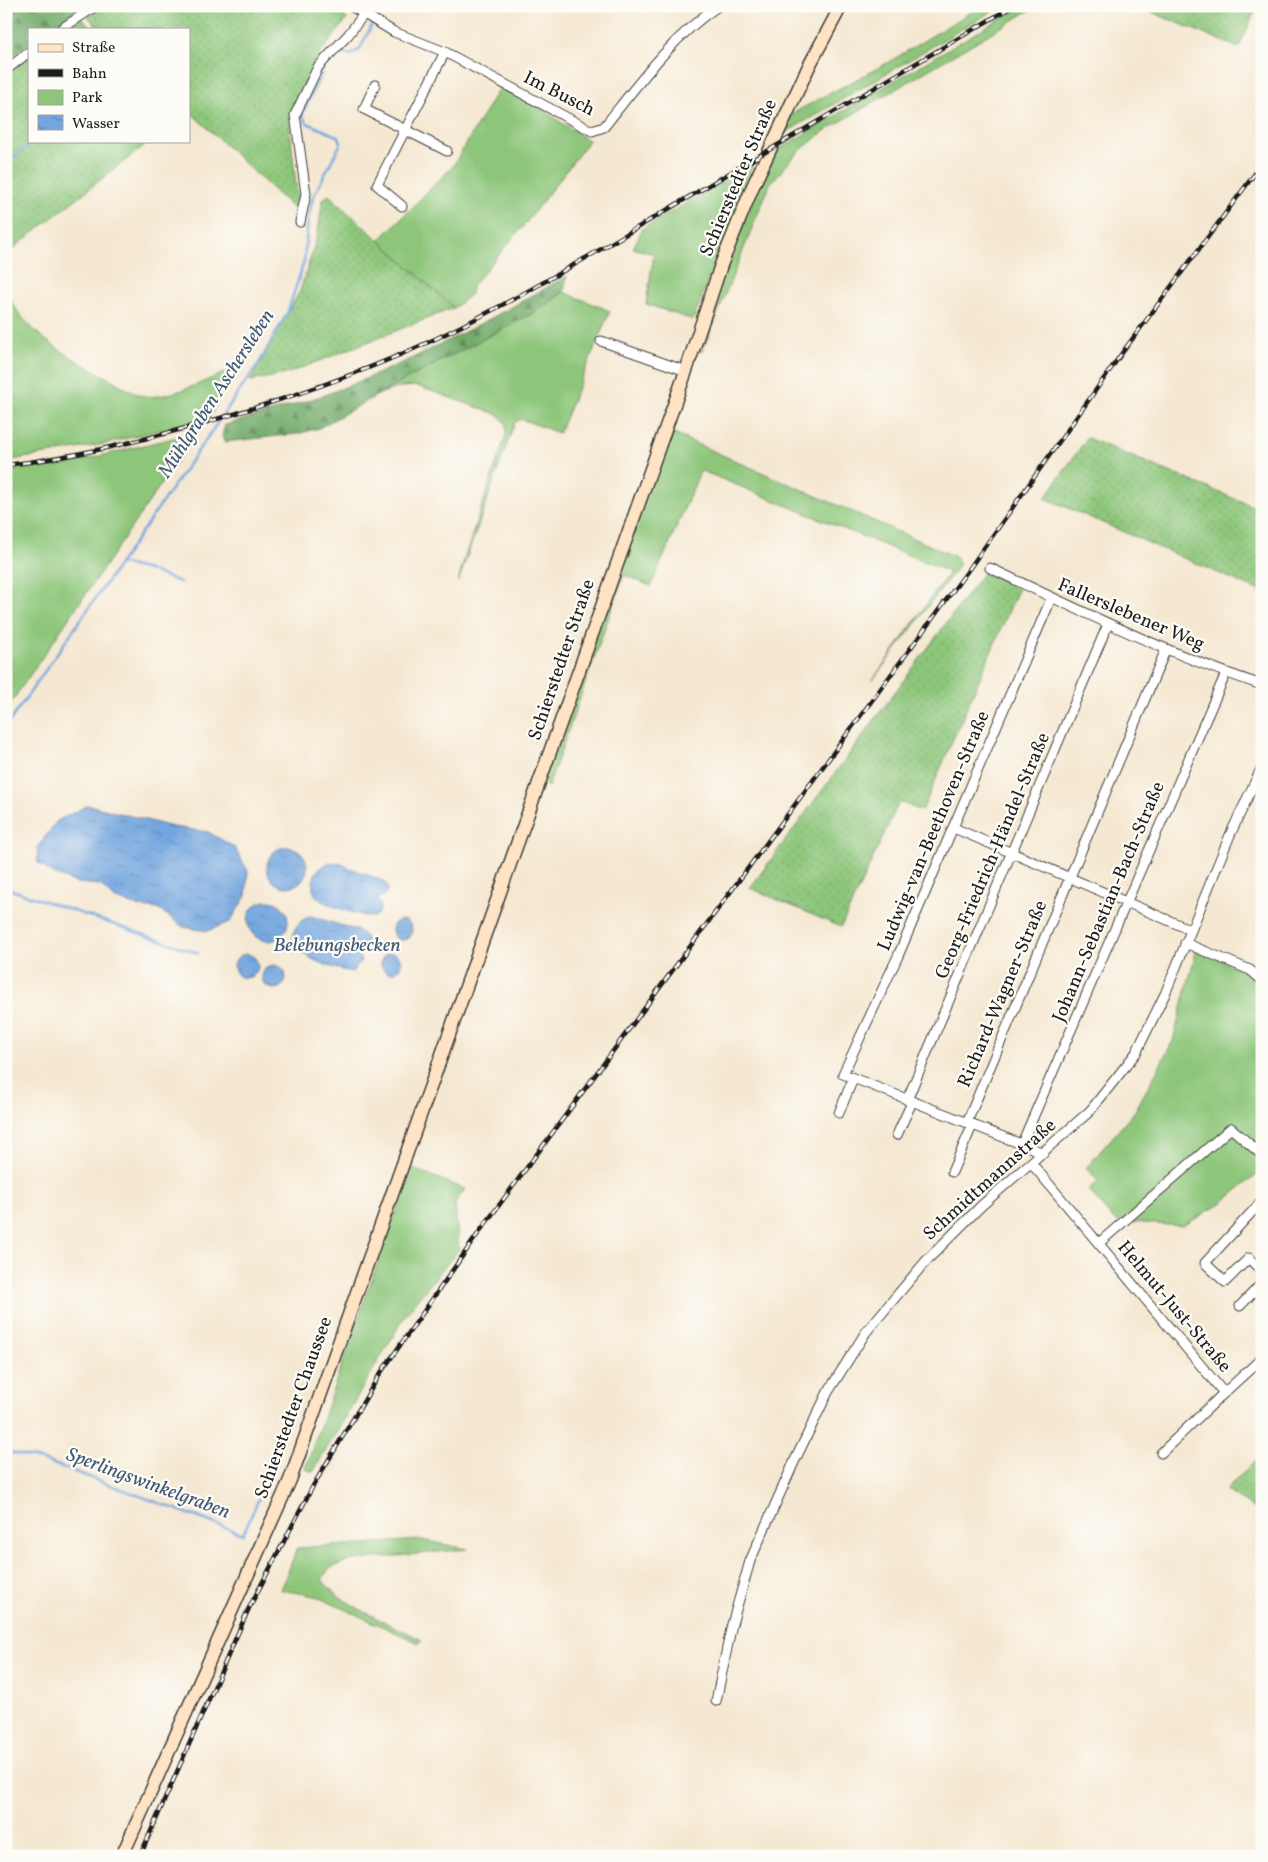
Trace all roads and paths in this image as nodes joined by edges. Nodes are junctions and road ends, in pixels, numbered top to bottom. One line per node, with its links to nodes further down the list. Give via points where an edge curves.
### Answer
1 (96, 6): 6 (street)
2 (351, 6): 5 (street, Im Busch)
3 (718, 6): 7 (street, Im Busch, via 698,19 652,67 604,127 592,131)
4 (841, 6): 16 (street, Schierstedter Straße, via 753,186 721,265)
5 (369, 17): 7 (street, Im Busch, via 394,32); 14 (street, via 318,67 296,115 306,194)
6 (63, 28)
7 (445, 52): 11 (street)
8 (28, 53): 9 (street)
9 (6, 70)
10 (376, 85): 11 (street, via 364,109)
11 (405, 130): 12 (street); 13 (street, via 377,185)
12 (447, 151)
13 (402, 206)
14 (300, 222)
15 (601, 342): 16 (street)
16 (686, 371): 30 (street, Schierstedter Straße)
17 (990, 568): 18 (street, Fallerslebener Weg)
18 (1051, 599): 19 (street, Fallerslebener Weg); 24 (street, Ludwig-van-Beethoven-Straße)
19 (1108, 624): 20 (street, Fallerslebener Weg); 25 (street, Georg-Friedrich-Händel-Straße)
20 (1166, 649): 21 (street, Fallerslebener Weg); 26 (street, Richard-Wagner-Straße)
21 (1226, 673): 22 (street, Fallerslebener Weg); 27 (street, Johann-Sebastian-Bach-Straße)
22 (1262, 685)
23 (1262, 767): 28 (street, Schmidtmannstraße)
24 (954, 828): 25 (street); 32 (street, Ludwig-van-Beethoven-Straße, via 843,1074)
25 (1012, 853): 26 (street); 33 (street, Georg-Friedrich-Händel-Straße)
26 (1069, 878): 27 (street); 35 (street, Richard-Wagner-Straße)
27 (1128, 902): 28 (street); 37 (street, Johann-Sebastian-Bach-Straße)
28 (1191, 930): 29 (street, Schmidtmannstraße)
29 (1186, 943): 31 (street, via 1250,970); 38 (street, Schmidtmannstraße, via 1136,1053 1090,1111)
30 (475, 963): 51 (street, Schierstedter Chaussee, via 290,1480)
31 (1262, 980)
32 (853, 1079): 33 (street); 34 (street)
33 (909, 1101): 35 (street); 36 (street, Georg-Friedrich-Händel-Straße)
34 (839, 1113)
35 (970, 1123): 37 (street); 41 (street, Richard-Wagner-Straße)
36 (898, 1135)
37 (1022, 1143): 38 (street)
38 (1044, 1153): 40 (street, Schmidtmannstraße)
39 (1262, 1155): 43 (street, Helmut-Just-Straße, via 1231,1128)
40 (1032, 1164): 43 (street, Helmut-Just-Straße); 50 (street, Schmidtmannstraße, via 980,1206 920,1268 866,1332 828,1392 750,1561 732,1624)
41 (952, 1172)
42 (1262, 1200): 44 (street, via 1205,1263 1225,1282 1249,1258)
43 (1099, 1243): 48 (street, Helmut-Just-Straße)
44 (1262, 1272)
45 (1262, 1283): 46 (street)
46 (1240, 1306)
47 (1262, 1358): 48 (street, Helmut-Just-Straße)
48 (1224, 1393): 49 (street, Helmut-Just-Straße)
49 (1161, 1453)
50 (716, 1701)
51 (122, 1856)

